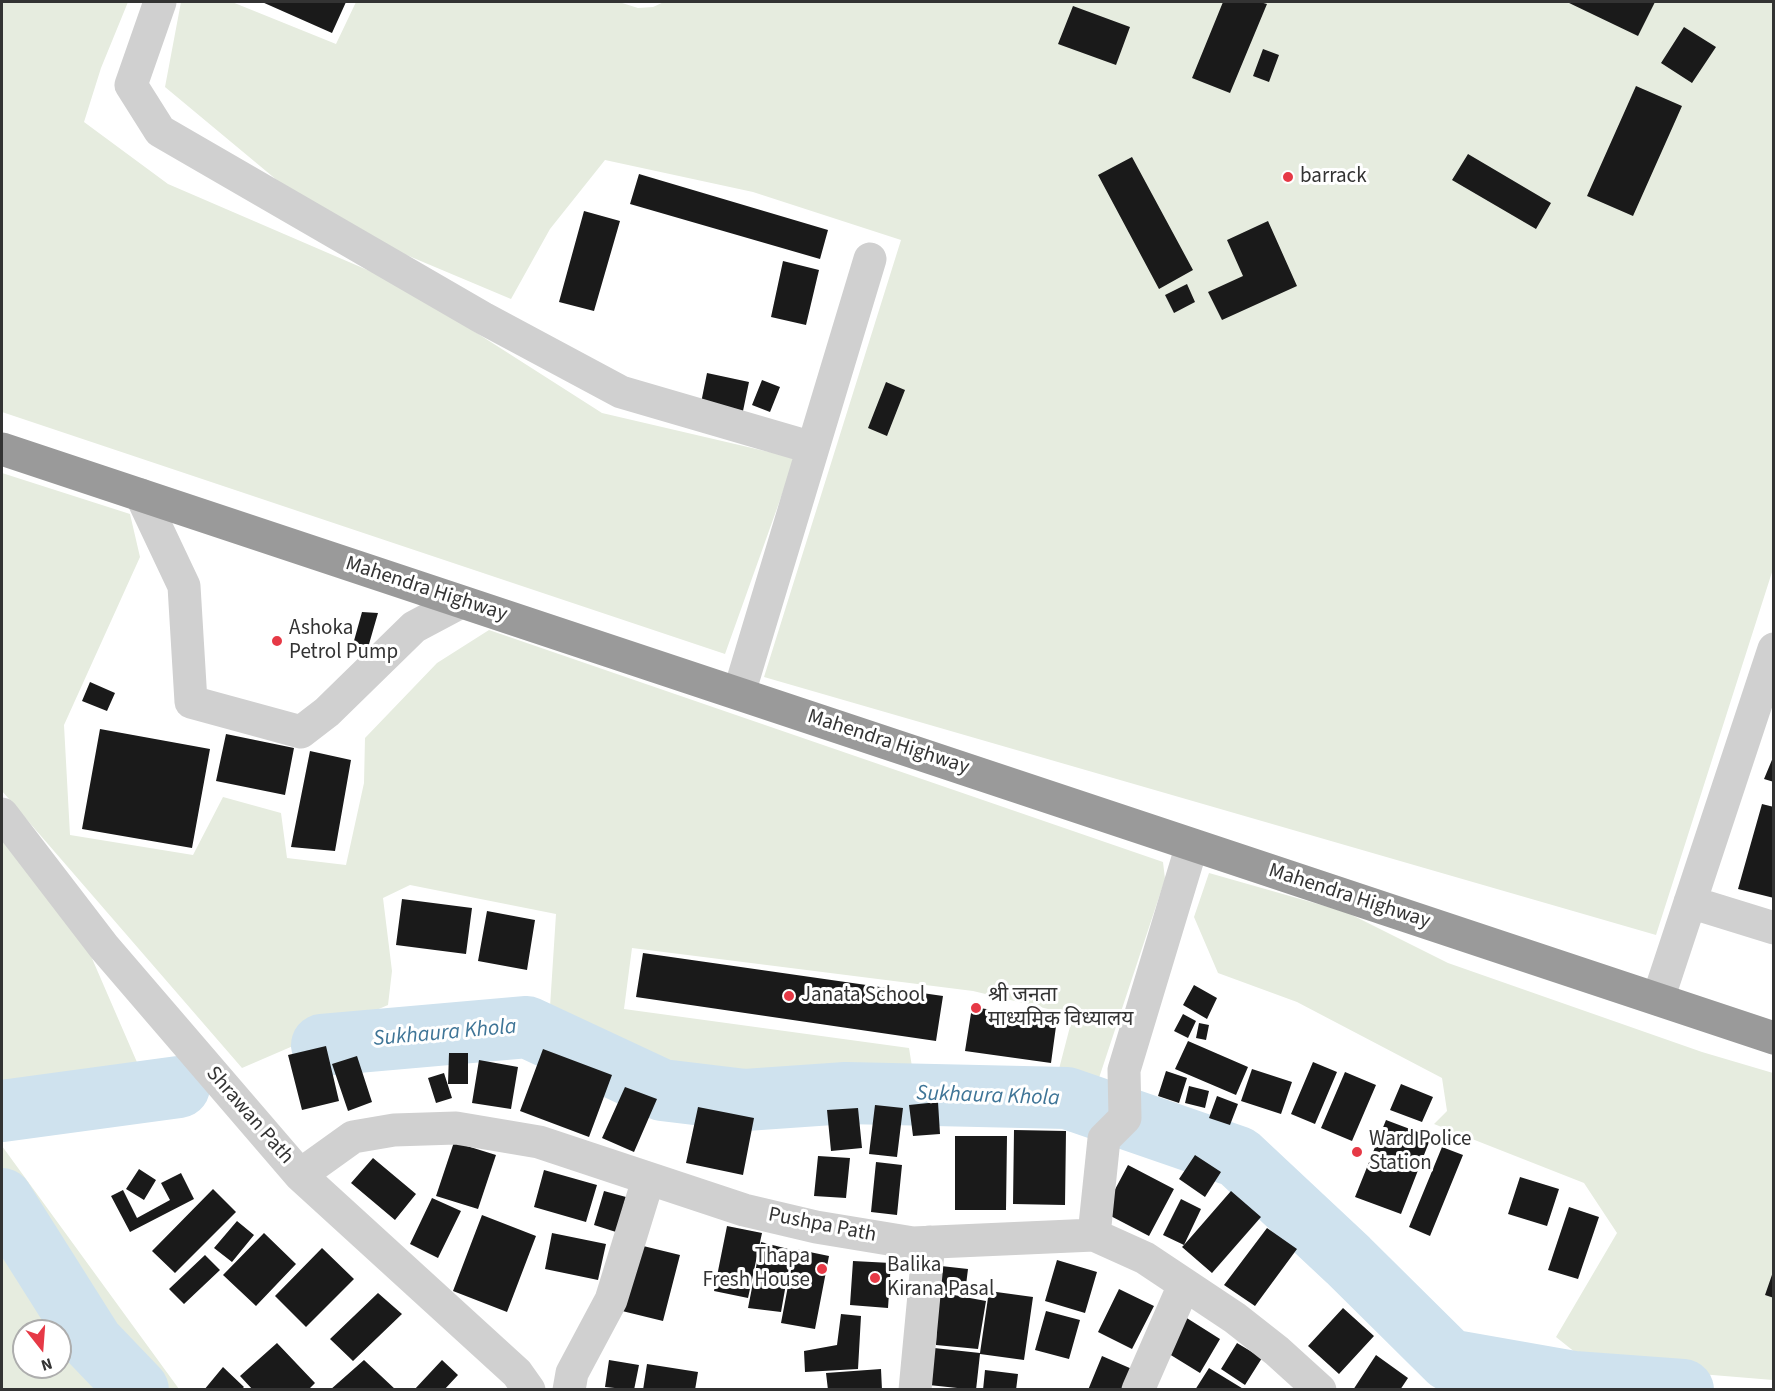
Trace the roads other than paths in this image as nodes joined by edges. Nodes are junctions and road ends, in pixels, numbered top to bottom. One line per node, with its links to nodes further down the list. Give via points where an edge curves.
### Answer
1 (160, 2): 3 (street, via 131,85 160,131 483,318 621,392)
2 (870, 259): 3 (street)
3 (813, 448): 8 (street)
4 (2, 449): 5 (highway, Mahendra Highway)
5 (141, 495): 6 (highway, Mahendra Highway); 6 (street, via 184,586 191,702 301,732 327,712 414,627)
6 (461, 602): 8 (highway, Mahendra Highway)
7 (1773, 650): 11 (street)
8 (738, 693): 10 (highway, Mahendra Highway)
9 (2, 814): 15 (street, Shrawan Path, via 104,947)
10 (1192, 845): 13 (highway, Mahendra Highway); 17 (street, via 1124,1070 1125,1118 1104,1139)
11 (1690, 902): 12 (street); 13 (street)
12 (1773, 928)
13 (1658, 999): 14 (highway, Mahendra Highway)
14 (1773, 1038)
15 (300, 1175): 16 (street, Pushpa Path, via 353,1137 394,1130 456,1128 539,1142); 20 (street, Shrawan Path, via 517,1373)
16 (648, 1180): 18 (street, Pushpa Path, via 744,1210 816,1227 913,1243); 21 (street, via 611,1300 573,1373)
17 (1094, 1235): 18 (street, Pushpa Path); 19 (street, Pushpa Path, via 1145,1258)
18 (929, 1242): 22 (street)
19 (1184, 1285): 23 (street); 24 (street, Pushpa Path, via 1269,1344)
20 (529, 1389)
21 (569, 1389)
22 (915, 1389)
23 (1138, 1389)
24 (1320, 1389)

